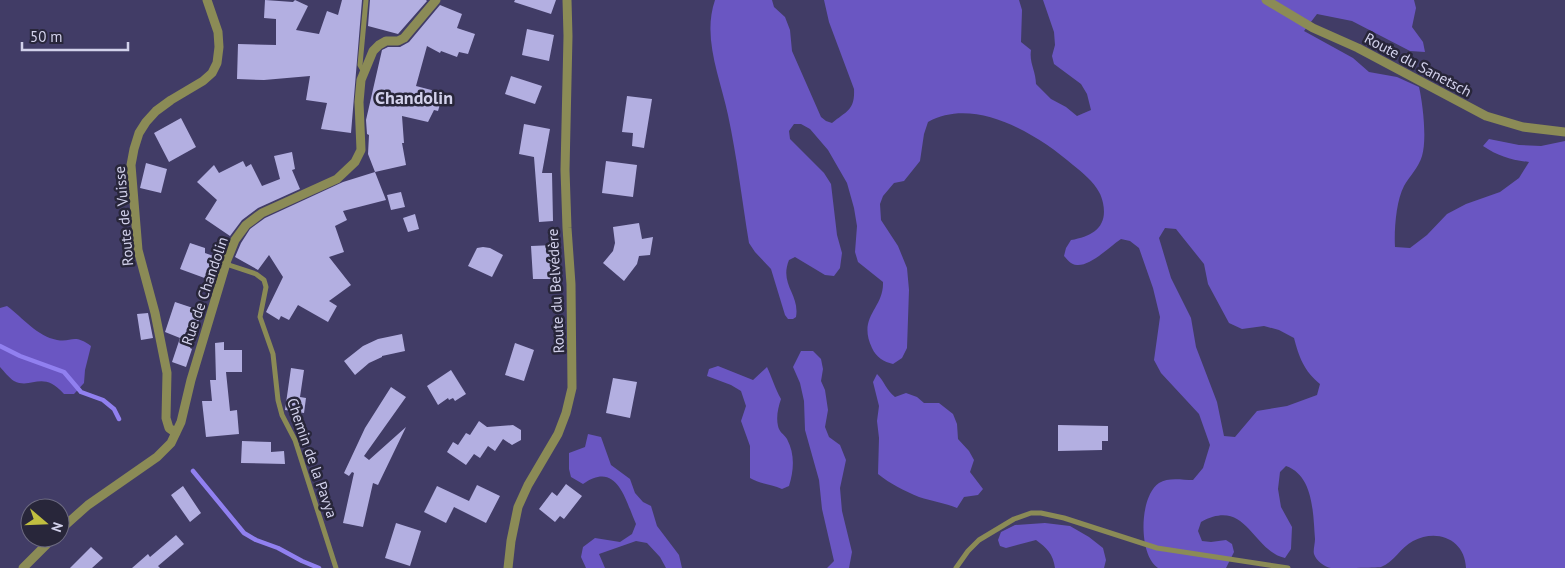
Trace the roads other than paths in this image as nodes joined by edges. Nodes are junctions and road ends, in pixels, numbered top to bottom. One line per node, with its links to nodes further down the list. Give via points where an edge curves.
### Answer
1 (206, 0): 9 (street, Route de Vuisse, via 218,32 217,63 203,81 171,100 146,122 131,165 138,250 167,374 167,422)
2 (366, 0): 6 (street, via 360,65)
3 (436, 0): 6 (street, via 404,38 386,41 373,51)
4 (567, 0): 14 (street, Route du Belvédère, via 565,170 566,228 572,284 572,388 558,434 518,507)
5 (1266, 0): 7 (street, Route du Sanetsch, via 1313,28 1358,48 1486,116 1523,127)
6 (364, 73): 8 (street, Rue de Chandolin, via 359,102 361,150 355,162 338,179 250,221 235,240)
7 (1565, 132)
8 (226, 264): 9 (street, Rue de Chandolin); 13 (street, Chemin de la Pavya, via 264,280 266,288 260,317 273,354 278,400 295,440)
9 (176, 433): 10 (street, Rue de Chandolin, via 162,452)
10 (70, 521)
11 (43, 548): 12 (street)
12 (23, 568)
13 (336, 568)
14 (508, 568)
15 (956, 568): 16 (street, via 968,551 989,534 1014,519 1042,513 1157,548)
16 (1288, 568)

